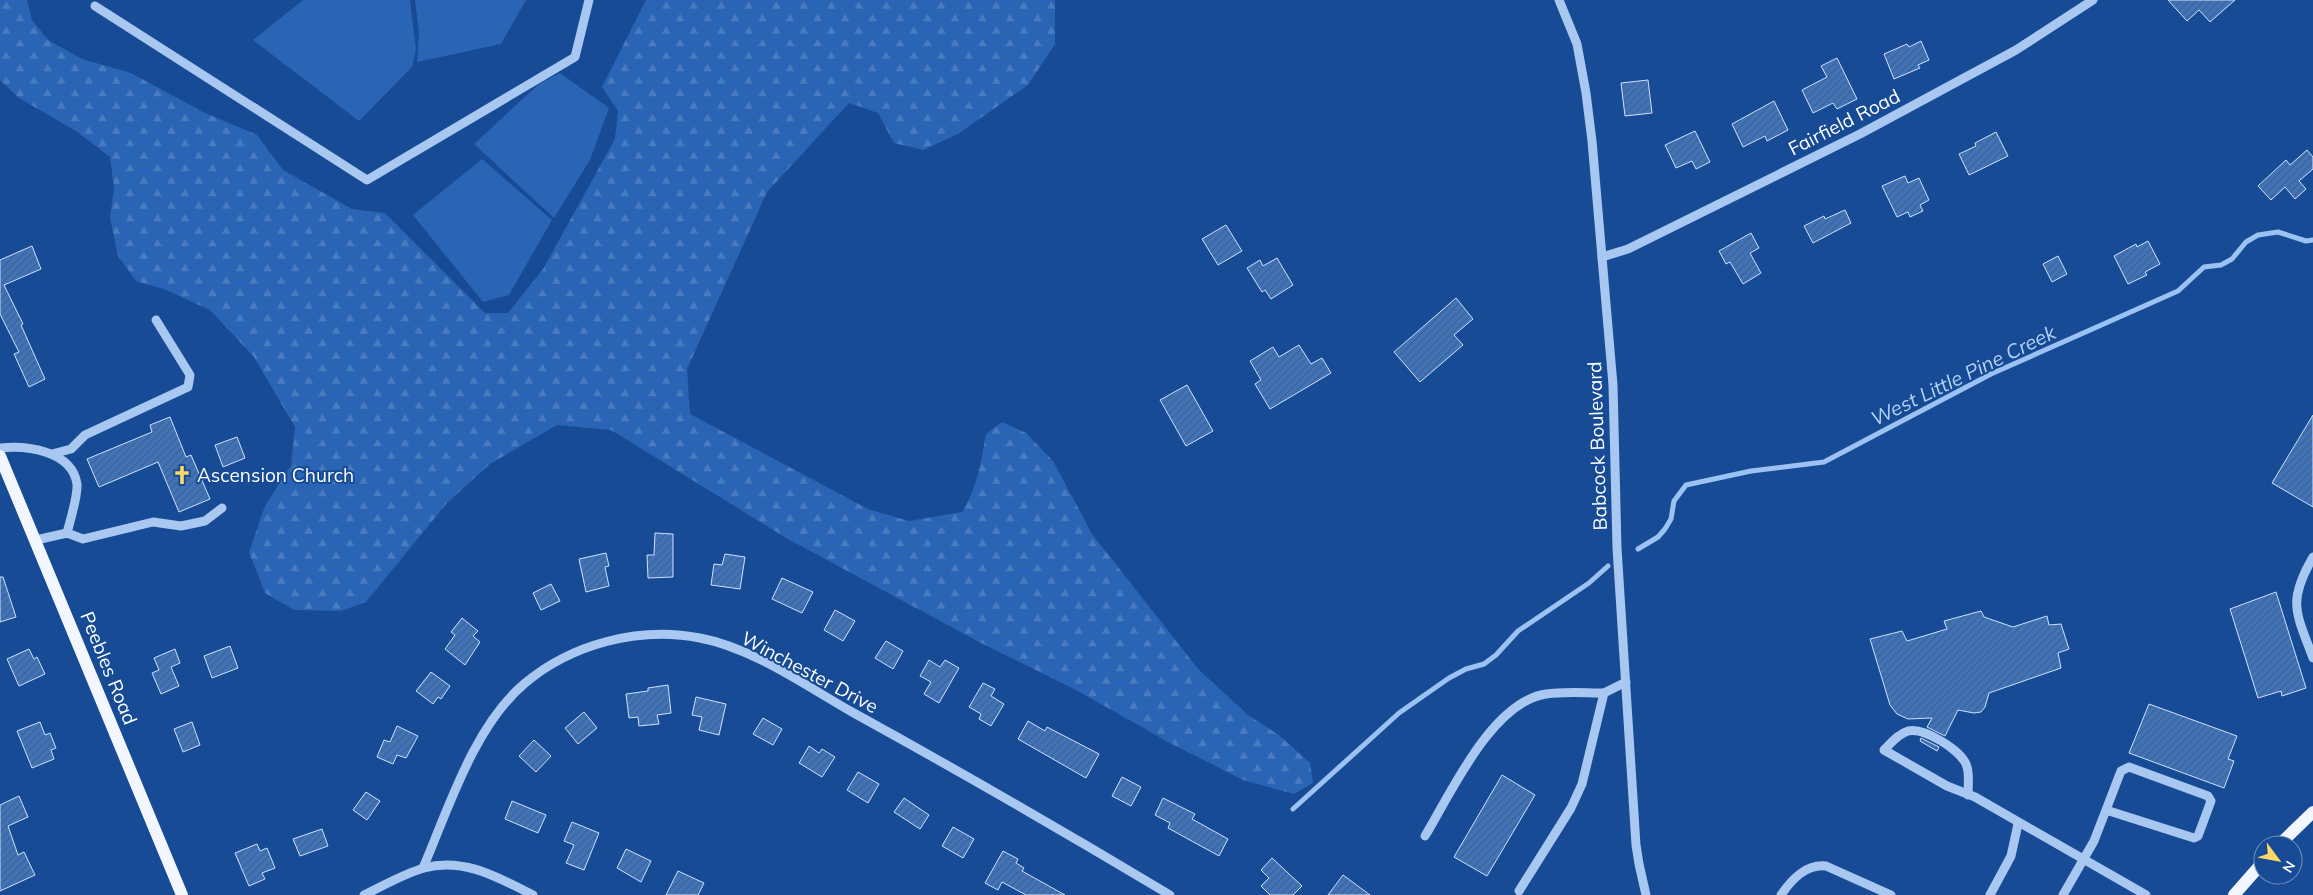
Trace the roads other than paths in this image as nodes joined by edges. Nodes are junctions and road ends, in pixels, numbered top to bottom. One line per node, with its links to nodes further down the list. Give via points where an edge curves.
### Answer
1 (589, 0): 4 (street, via 575,57 367,180)
2 (1559, 0): 5 (street, Babcock Boulevard, via 1582,67)
3 (2093, 0): 5 (street, Fairfield Road, via 2016,50 1860,134 1628,249)
4 (95, 6)
5 (1602, 257): 16 (street, Babcock Boulevard, via 1613,385 1617,548)
6 (156, 320): 8 (street, via 190,375 188,386 85,435 71,449)
7 (0, 448): 8 (street)
8 (52, 454): 12 (street, via 68,464 77,484)
9 (0, 456): 10 (main road, Peebles Road)
10 (3, 472): 13 (main road, Peebles Road)
11 (222, 508): 12 (street, via 206,521 181,526 153,522 83,539)
12 (68, 534): 13 (street)
13 (36, 540): 28 (main road, Peebles Road)
14 (2313, 557): 15 (street, via 2298,585 2296,601 2298,617)
15 (2313, 658)
16 (1626, 682): 17 (street); 32 (street, Babcock Boulevard, via 1636,845)
17 (1604, 693): 23 (street, via 1545,694 1527,700 1509,712 1487,734); 27 (street, via 1582,784 1571,808)
18 (1968, 795): 18 (street, via 1967,765 1946,744 1920,731 1909,731 1898,736 1884,750); 21 (street)
19 (2106, 810): 19 (street, via 2121,771 2130,767 2208,796 2211,801 2198,836 2194,838); 24 (street)
20 (2313, 812): 22 (main road)
21 (2018, 824): 24 (street); 35 (street, via 2011,856)
22 (2289, 835)
23 (1425, 836)
24 (2083, 860): 36 (street); 37 (street)
25 (423, 868): 29 (street); 30 (street, via 470,867); 31 (street, Winchester Drive, via 478,745 501,710 523,685 594,644 648,635 674,635 702,638 754,657 945,763)
26 (2253, 873): 38 (main road)
27 (1519, 891)
28 (182, 895)
29 (364, 895)
30 (533, 895)
31 (1170, 895)
32 (1646, 895)
33 (1781, 895): 34 (street, via 1803,871 1815,865 1826,866)
34 (1891, 895)
35 (1990, 895)
36 (2063, 895)
37 (2146, 895)
38 (2234, 895)

